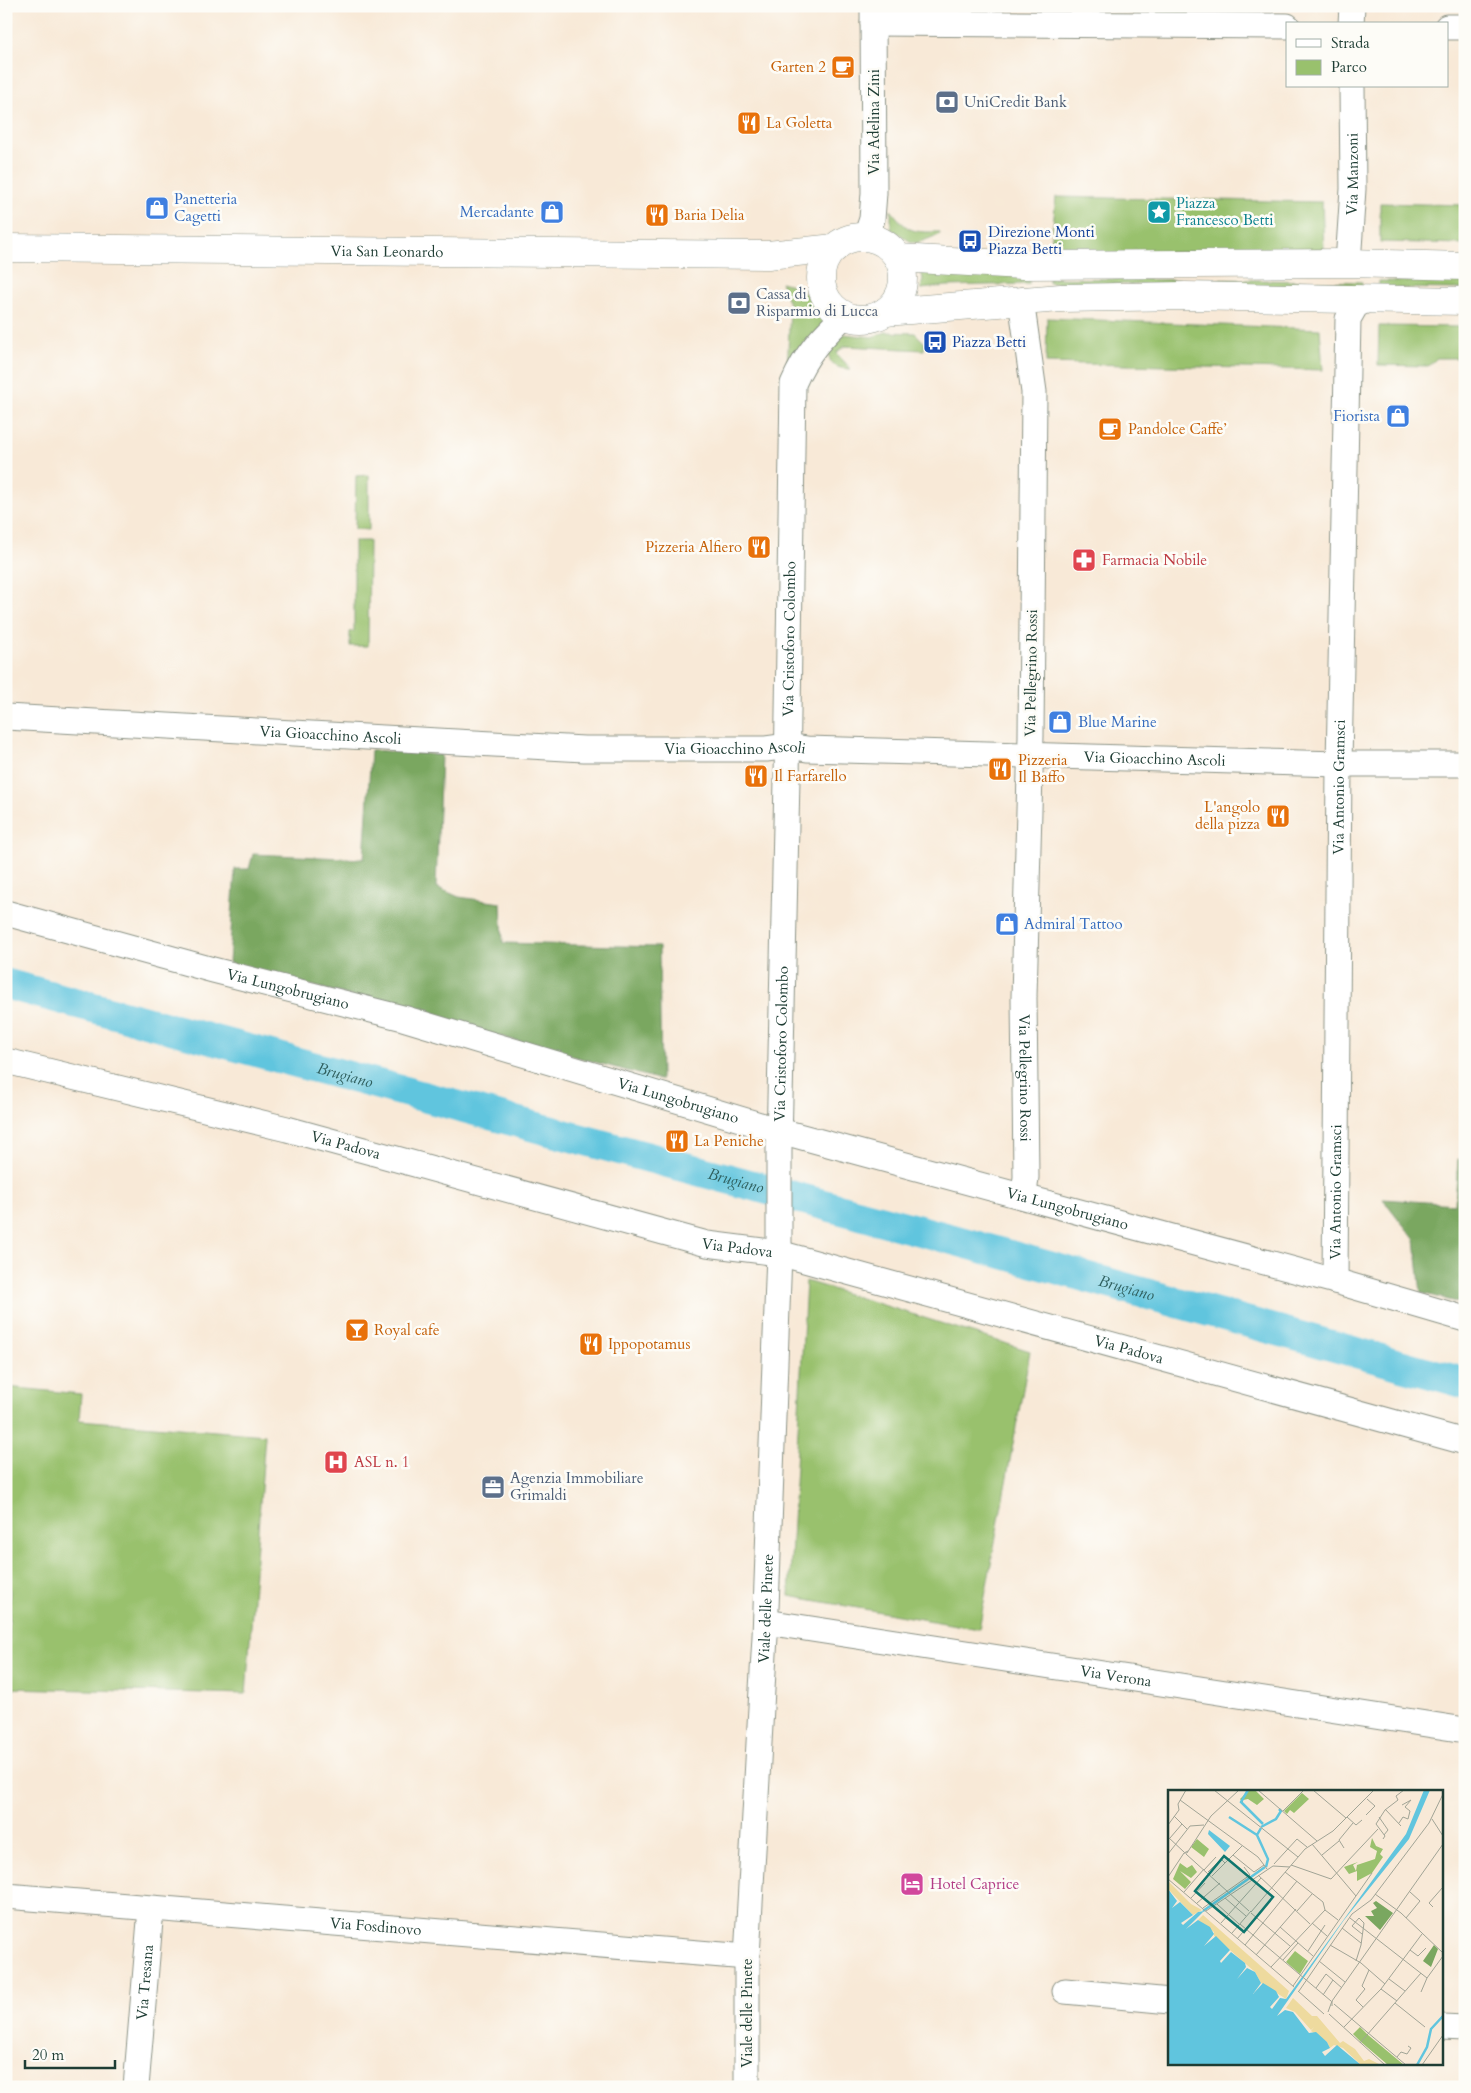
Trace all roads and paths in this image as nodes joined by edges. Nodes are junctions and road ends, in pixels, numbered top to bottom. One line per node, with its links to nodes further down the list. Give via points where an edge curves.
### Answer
1 (1352, 6): 3 (street)
2 (873, 15): 4 (street); 8 (street, Via Adelina Zini, via 874,193 872,219)
3 (1351, 22)
4 (1286, 26)
5 (1448, 27): 6 (street)
6 (1465, 27)
7 (1352, 88): 13 (street, Via Manzoni, via 1353,189)
8 (866, 237): 10 (main road, via 855,238); 12 (main road, via 890,248)
9 (6, 248): 11 (main road, Via San Leonardo)
10 (835, 248): 11 (main road); 15 (main road, via 823,266)
11 (768, 255): 15 (main road)
12 (898, 258): 13 (main road, via 1022,265); 19 (main road, via 903,282 894,304)
13 (1348, 264): 14 (main road)
14 (1465, 266)
15 (822, 278): 20 (main road, via 828,300)
16 (1021, 300): 17 (main road, via 1185,296); 19 (main road); 23 (street, Via Pellegrino Rossi, via 1034,392)
17 (1365, 301): 18 (main road); 24 (street, Via Antonio Gramsci, via 1356,304 1348,319)
18 (1465, 301)
19 (885, 312): 20 (main road, via 872,318 858,319)
20 (845, 315): 22 (street, Via Cristoforo Colombo, via 815,344 793,384)
21 (6, 717): 22 (street, Via Gioacchino Ascoli, via 584,749 766,749)
22 (788, 746): 23 (street, Via Gioacchino Ascoli); 28 (street, Via Cristoforo Colombo)
23 (1030, 754): 24 (street, Via Gioacchino Ascoli); 29 (street, Via Pellegrino Rossi, via 1024,997)
24 (1339, 764): 25 (street, Via Gioacchino Ascoli); 31 (street, Via Antonio Gramsci)
25 (1465, 764)
26 (6, 913): 28 (street, Via Lungobrugiano, via 403,1018)
27 (6, 1061): 30 (street, Via Padova, via 288,1129 707,1244)
28 (779, 1138): 29 (street, Via Lungobrugiano); 30 (street, Viale delle Pinete)
29 (1024, 1196): 31 (street, Via Lungobrugiano)
30 (779, 1249): 33 (street, Via Padova); 34 (street, Viale delle Pinete)
31 (1334, 1281): 32 (street, Via Lungobrugiano)
32 (1465, 1319)
33 (1465, 1442)
34 (766, 1622): 35 (street, Via Verona); 38 (street, Viale delle Pinete)
35 (1465, 1730)
36 (6, 1896): 37 (street, Via Fosdinovo)
37 (151, 1909): 38 (street, Via Fosdinovo); 43 (street, Via Tresana)
38 (746, 1957): 44 (street, Viale delle Pinete)
39 (1065, 1991): 40 (street)
40 (1168, 2001)
41 (1444, 2027): 42 (street)
42 (1465, 2028)
43 (136, 2087)
44 (747, 2087)

